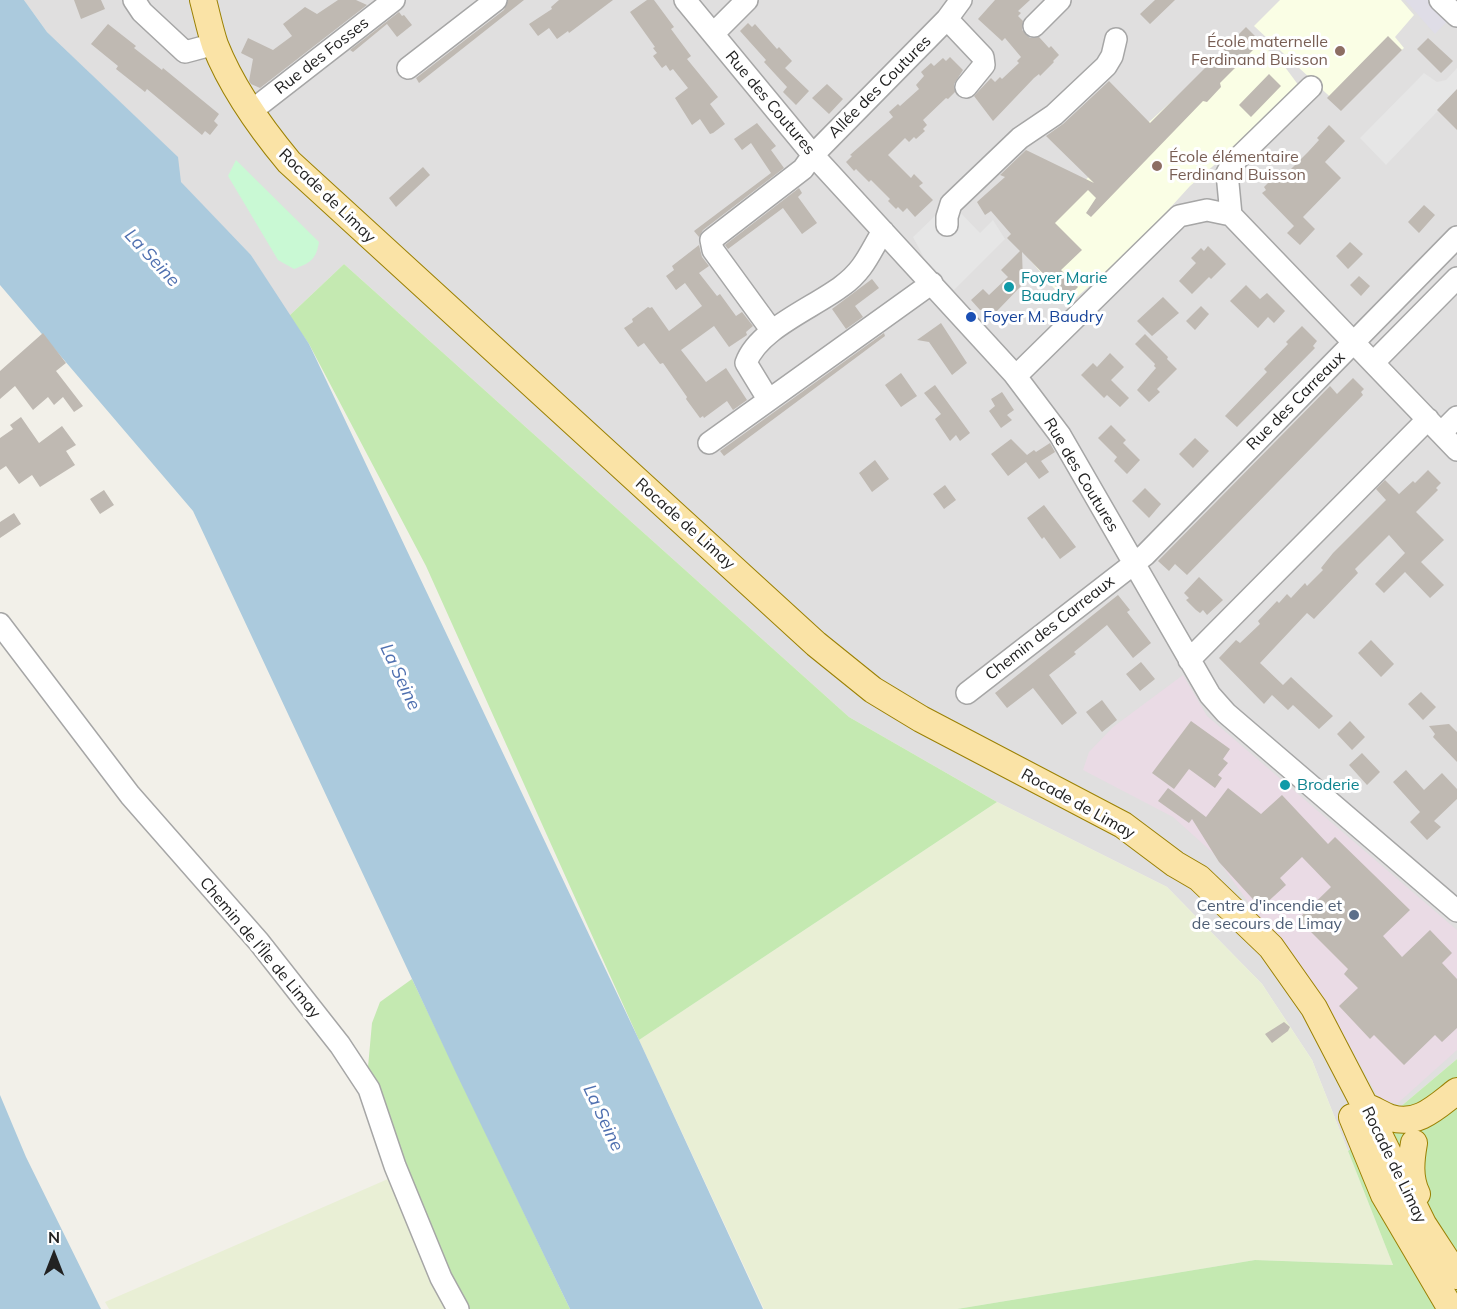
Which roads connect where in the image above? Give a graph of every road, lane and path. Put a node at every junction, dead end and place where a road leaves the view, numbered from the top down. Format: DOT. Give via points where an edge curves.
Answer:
graph roads {
  1 [pos="134,0"];
  2 [pos="203,0"];
  3 [pos="496,0"];
  4 [pos="685,0"];
  5 [pos="747,0"];
  6 [pos="961,0"];
  7 [pos="1060,0"];
  8 [pos="1440,0"];
  9 [pos="383,3"];
  10 [pos="1457,16"];
  11 [pos="947,19"];
  12 [pos="1034,26"];
  13 [pos="713,34"];
  14 [pos="1116,39"];
  15 [pos="215,44"];
  16 [pos="408,68"];
  17 [pos="966,87"];
  18 [pos="1304,94"];
  19 [pos="250,112"];
  20 [pos="813,155"];
  21 [pos="1231,215"];
  22 [pos="947,225"];
  23 [pos="883,231"];
  24 [pos="1457,237"];
  25 [pos="1457,278"];
  26 [pos="932,283"];
  27 [pos="772,331"];
  28 [pos="1355,342"];
  29 [pos="1374,362"];
  30 [pos="1016,376"];
  31 [pos="768,399"];
  32 [pos="1457,417"];
  33 [pos="1434,426"];
  34 [pos="710,443"];
  35 [pos="1457,450"];
  36 [pos="1132,563"];
  37 [pos="0,624"];
  38 [pos="1189,660"];
  39 [pos="967,693"];
  40 [pos="1175,864"];
  41 [pos="1457,911"];
  42 [pos="1457,1091"];
  43 [pos="1365,1106"];
  44 [pos="1457,1110"];
  45 [pos="1412,1132"];
  46 [pos="1376,1149"];
  47 [pos="1457,1261"];
  48 [pos="1457,1276"];
  49 [pos="458,1309"];
  50 [pos="1451,1309"];
  1 -- 15 [label="street" via="185,52"];
  2 -- 15 [label="main road, Rocade de Limay"];
  3 -- 16 [label="street"];
  4 -- 13 [label="street, Rue des Coutures"];
  5 -- 13 [label="street"];
  6 -- 11 [label="street, Allée des Coutures"];
  7 -- 12 [label="street"];
  8 -- 10 [label="street"];
  9 -- 19 [label="street, Rue des Fosses"];
  11 -- 17 [label="street" via="983,57 984,65"];
  11 -- 20 [label="street, Allée des Coutures"];
  13 -- 20 [label="street, Rue des Coutures"];
  14 -- 22 [label="street" via="1106,66 1054,115 1020,138 951,204"];
  15 -- 19 [label="main road, Rocade de Limay"];
  18 -- 21 [label="street" via="1232,164 1227,173"];
  19 -- 40 [label="main road, Rocade de Limay" via="289,162 368,236 848,670 921,719 1122,825"];
  20 -- 23 [label="street, Rue des Coutures"];
  20 -- 27 [label="street, Allée des Coutures" via="803,169 711,240 713,249"];
  21 -- 28 [label="street"];
  21 -- 30 [label="street" via="1207,210 1179,216"];
  23 -- 26 [label="street, Rue des Coutures"];
  23 -- 27 [label="street" via="865,265 843,285"];
  24 -- 28 [label="street, Rue des Carreaux"];
  25 -- 29 [label="street"];
  26 -- 30 [label="street, Rue des Coutures"];
  26 -- 31 [label="street"];
  27 -- 31 [label="street" via="750,351 746,363"];
  28 -- 29 [label="street"];
  28 -- 36 [label="street, Rue des Carreaux" via="1145,555"];
  29 -- 33 [label="street"];
  30 -- 36 [label="street, Rue des Coutures" via="1060,435"];
  31 -- 34 [label="street"];
  32 -- 33 [label="street"];
  33 -- 35 [label="street"];
  33 -- 38 [label="street"];
  36 -- 38 [label="street, Rue des Coutures"];
  36 -- 39 [label="street, Chemin des Carreaux"];
  37 -- 49 [label="street, Chemin de l'Île de Limay" via="130,795 259,942 369,1089 394,1166"];
  38 -- 41 [label="street, Rue des Coutures" via="1226,713"];
  40 -- 43 [label="main road, Rocade de Limay" via="1199,878 1271,947 1314,1008"];
  40 -- 46 [label="main road, Rocade de Limay" via="1189,885 1266,966 1308,1023"];
  42 -- 45 [label="main road"];
  43 -- 45 [label="main road"];
  43 -- 46 [label="main road, Rocade de Limay"];
  44 -- 45 [label="main road"];
  45 -- 46 [label="main road"];
  45 -- 47 [label="main road" via="1413,1186"];
  46 -- 48 [label="main road, Rocade de Limay"];
  46 -- 50 [label="main road, Rocade de Limay" via="1384,1195"];
}
